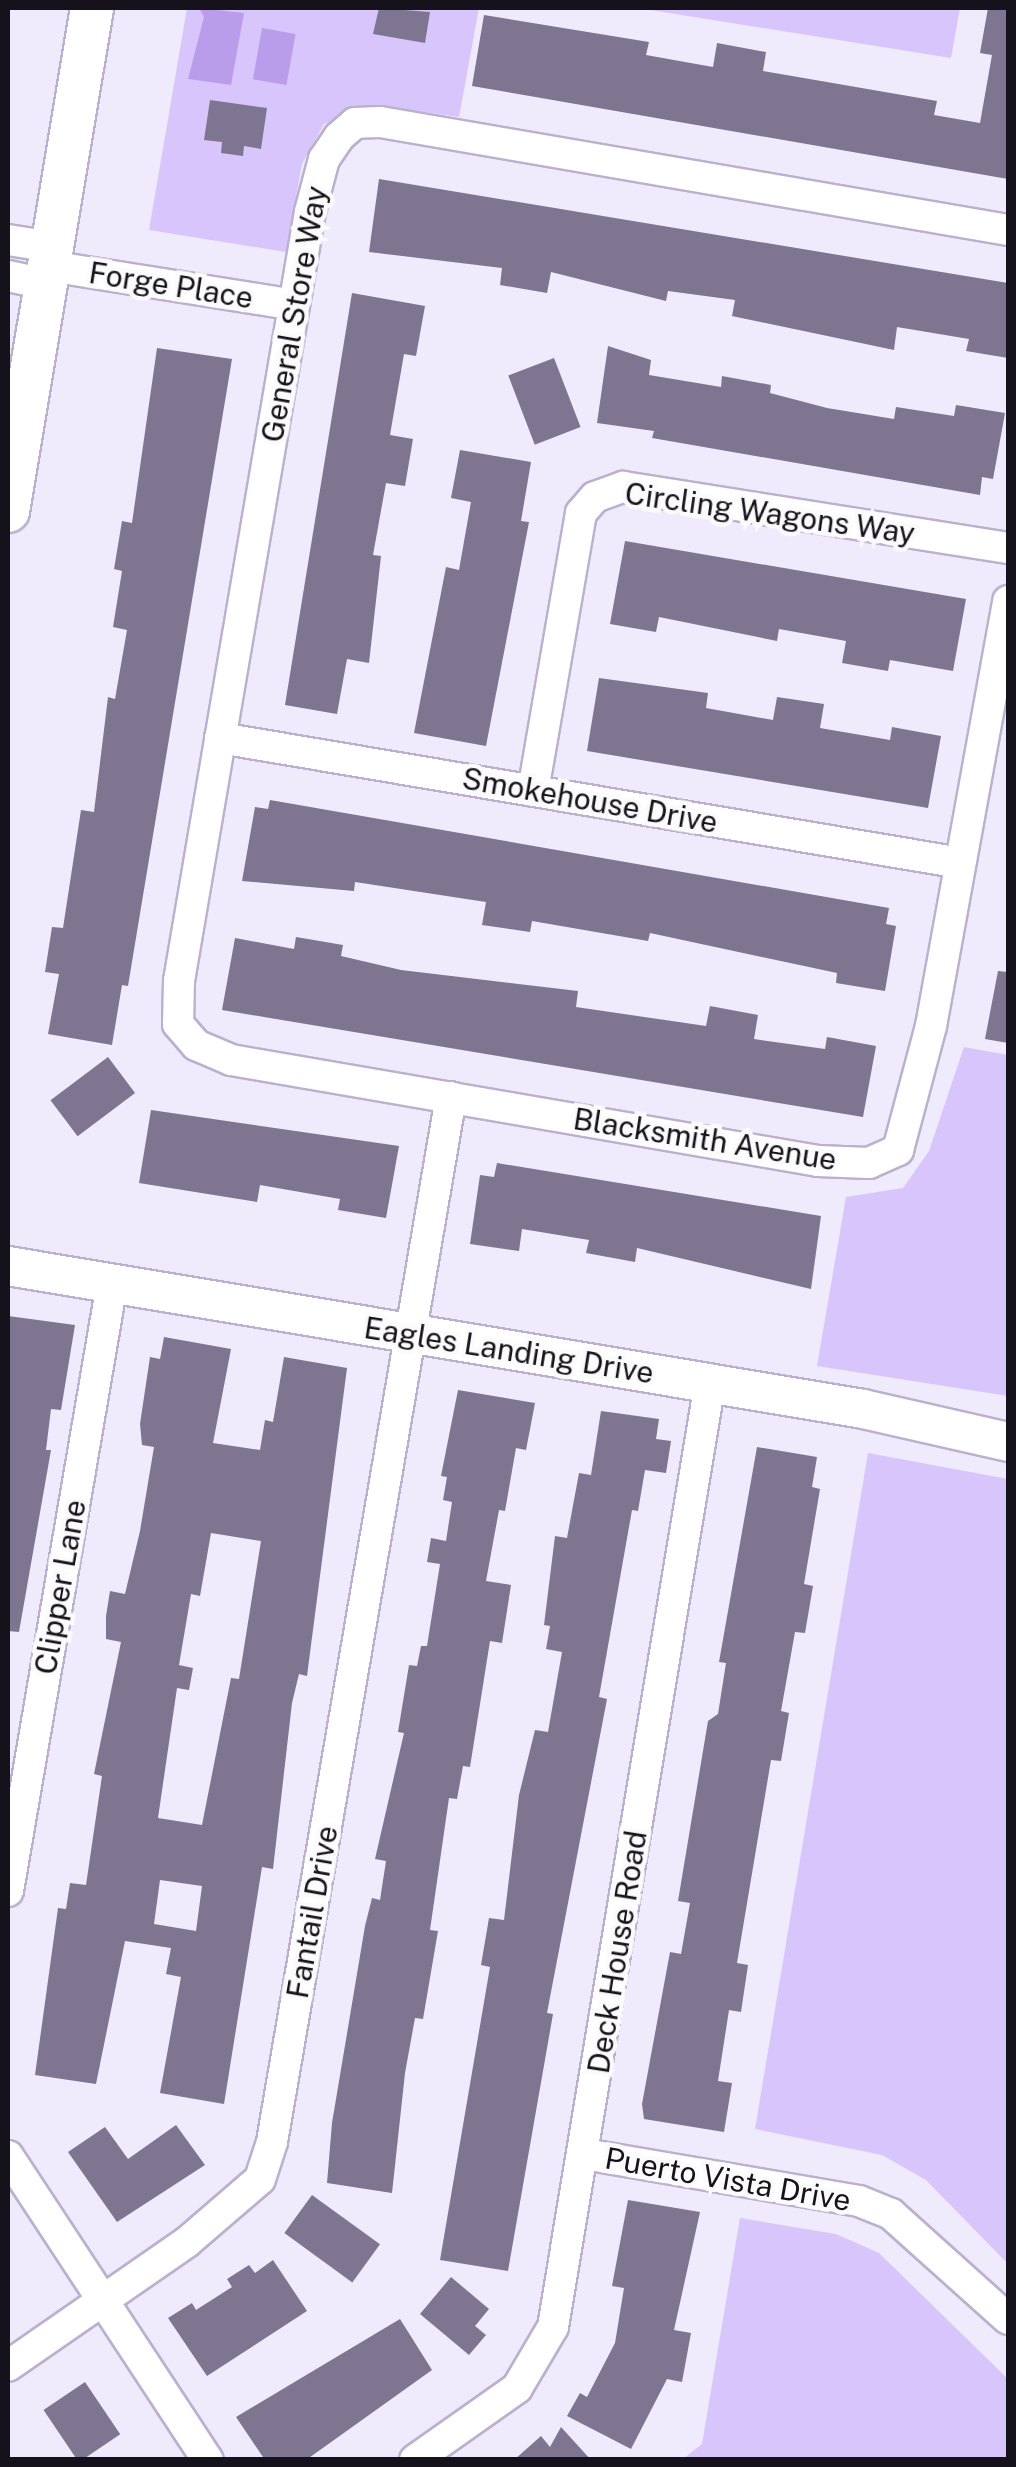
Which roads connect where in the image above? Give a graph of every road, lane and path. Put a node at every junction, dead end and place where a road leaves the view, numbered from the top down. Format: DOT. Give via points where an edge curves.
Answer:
graph roads {
  1 [pos="92,8"];
  2 [pos="1008,230"];
  3 [pos="8,240"];
  4 [pos="38,268"];
  5 [pos="294,304"];
  6 [pos="8,511"];
  7 [pos="1008,548"];
  8 [pos="1008,601"];
  9 [pos="220,738"];
  10 [pos="533,791"];
  11 [pos="961,863"];
  12 [pos="196,1045"];
  13 [pos="451,1097"];
  14 [pos="8,1266"];
  15 [pos="112,1284"];
  16 [pos="412,1334"];
  17 [pos="710,1383"];
  18 [pos="1008,1442"];
  19 [pos="8,1891"];
  20 [pos="584,2154"];
  21 [pos="8,2156"];
  22 [pos="104,2302"];
  23 [pos="1008,2320"];
  24 [pos="8,2366"];
  25 [pos="208,2460"];
  26 [pos="415,2460"];
  1 -- 4 [label="main road"];
  2 -- 5 [label="street, General Store Way" via="546,148 356,124 324,158"];
  3 -- 4 [label="street, Forge Place"];
  4 -- 5 [label="street, Forge Place"];
  4 -- 6 [label="main road"];
  5 -- 9 [label="street, General Store Way"];
  7 -- 10 [label="street, Circling Wagons Way" via="623,487 595,497 580,513"];
  8 -- 11 [label="street, Blacksmith Avenue"];
  9 -- 10 [label="street, Smokehouse Drive"];
  9 -- 12 [label="street, General Store Way" via="180,981 178,1024"];
  10 -- 11 [label="street, Smokehouse Drive"];
  11 -- 13 [label="street, Blacksmith Avenue" via="932,1026 898,1150 868,1163 818,1161"];
  12 -- 13 [label="street, Blacksmith Avenue" via="231,1060"];
  13 -- 16 [label="street, Fantail Drive"];
  14 -- 15 [label="street, Eagles Landing Drive"];
  15 -- 16 [label="street, Eagles Landing Drive"];
  15 -- 19 [label="street, Clipper Lane"];
  16 -- 17 [label="street, Eagles Landing Drive"];
  16 -- 22 [label="street, Fantail Drive" via="272,2142 260,2178 237,2204"];
  17 -- 18 [label="street, Eagles Landing Drive"];
  17 -- 20 [label="street, Deck House Road"];
  20 -- 23 [label="street, Puerto Vista Drive" via="808,2188 875,2207 891,2214"];
  20 -- 26 [label="street, Deck House Road" via="553,2328 539,2360 517,2388"];
  21 -- 22 [label="street"];
  22 -- 24 [label="street, Fantail Drive"];
  22 -- 25 [label="street"];
}
